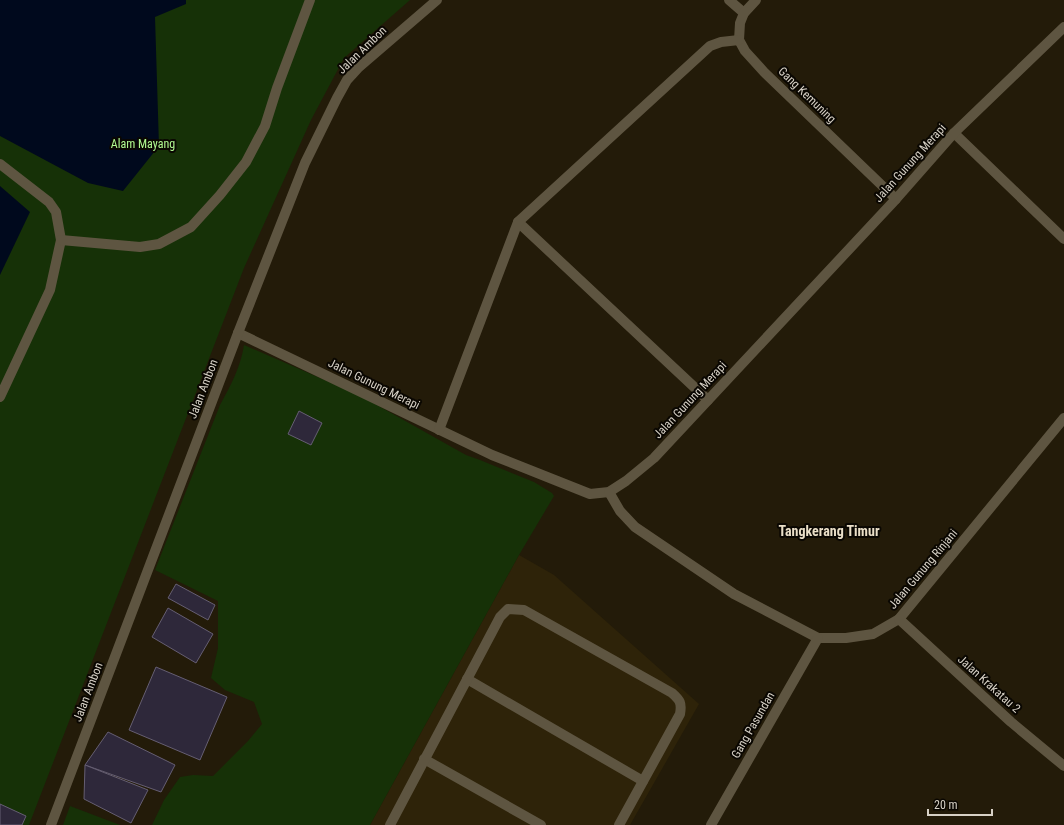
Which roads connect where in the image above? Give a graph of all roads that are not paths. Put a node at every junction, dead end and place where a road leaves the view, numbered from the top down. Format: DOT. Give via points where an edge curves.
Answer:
graph roads {
  1 [pos="310,0"];
  2 [pos="437,0"];
  3 [pos="729,0"];
  4 [pos="756,0"];
  5 [pos="744,13"];
  6 [pos="1064,27"];
  7 [pos="739,40"];
  8 [pos="954,133"];
  9 [pos="0,164"];
  10 [pos="896,199"];
  11 [pos="518,222"];
  12 [pos="1064,239"];
  13 [pos="62,240"];
  14 [pos="238,334"];
  15 [pos="0,397"];
  16 [pos="708,400"];
  17 [pos="1064,418"];
  18 [pos="439,430"];
  19 [pos="609,492"];
  20 [pos="899,619"];
  21 [pos="818,638"];
  22 [pos="467,678"];
  23 [pos="424,760"];
  24 [pos="1064,766"];
  25 [pos="643,781"];
  26 [pos="51,825"];
  27 [pos="390,825"];
  28 [pos="541,825"];
  29 [pos="619,825"];
  30 [pos="710,825"];
  1 -- 13 [label="street" via="265,126 246,162 191,227 159,244 140,247"];
  2 -- 14 [label="street, Jalan Ambon" via="347,80 305,163"];
  3 -- 5 [label="street"];
  4 -- 5 [label="street"];
  5 -- 7 [label="street" via="740,23"];
  6 -- 8 [label="street, Jalan Gunung Merapi"];
  7 -- 10 [label="street, Gang Kemuning" via="764,72"];
  7 -- 11 [label="street" via="710,46"];
  8 -- 10 [label="street, Jalan Gunung Merapi"];
  8 -- 12 [label="street"];
  9 -- 13 [label="street" via="49,202 56,212"];
  10 -- 16 [label="street, Jalan Gunung Merapi"];
  11 -- 16 [label="street"];
  11 -- 18 [label="street"];
  13 -- 15 [label="street" via="50,290"];
  14 -- 18 [label="street, Jalan Gunung Merapi"];
  14 -- 26 [label="street, Jalan Ambon"];
  16 -- 19 [label="street, Jalan Gunung Merapi" via="654,458"];
  17 -- 20 [label="street, Jalan Gunung Rinjani"];
  18 -- 19 [label="street, Jalan Gunung Merapi" via="492,455 590,494"];
  19 -- 21 [label="street, Jalan Gunung Rinjani" via="634,528 734,594"];
  20 -- 21 [label="street, Jalan Gunung Rinjani" via="873,634 846,638"];
  20 -- 24 [label="street, Jalan Krakatau 2" via="1011,722"];
  21 -- 30 [label="street, Gang Pasundan"];
  22 -- 23 [label="street"];
  22 -- 25 [label="street"];
  22 -- 25 [label="street" via="500,616 508,609 524,610 672,693 681,703 680,714"];
  23 -- 27 [label="street"];
  23 -- 28 [label="street"];
  25 -- 29 [label="street"];
}
